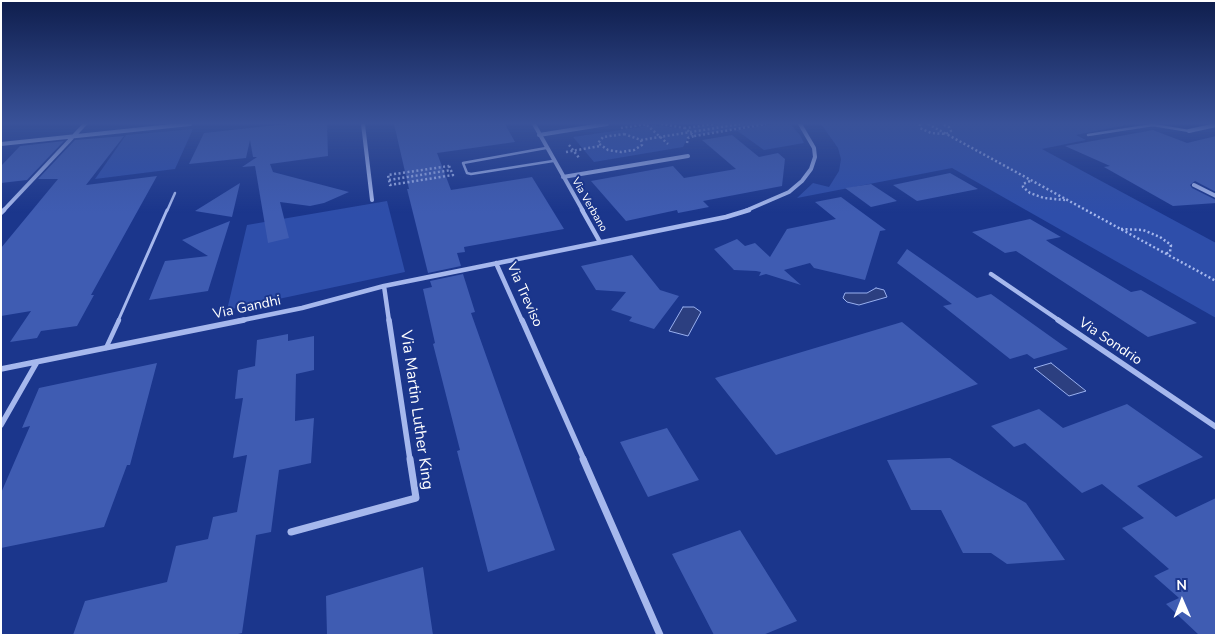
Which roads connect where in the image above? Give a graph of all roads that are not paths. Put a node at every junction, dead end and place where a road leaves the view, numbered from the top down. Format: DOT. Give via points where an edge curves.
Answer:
graph roads {
  1 [pos="57,154"];
  2 [pos="367,154"];
  3 [pos="509,154"];
  4 [pos="549,154"];
  5 [pos="815,154"];
  6 [pos="688,156"];
  7 [pos="553,161"];
  8 [pos="563,177"];
  9 [pos="1194,185"];
  10 [pos="175,193"];
  11 [pos="1216,196"];
  12 [pos="372,200"];
  13 [pos="1,213"];
  14 [pos="600,242"];
  15 [pos="496,262"];
  16 [pos="991,274"];
  17 [pos="384,286"];
  18 [pos="106,348"];
  19 [pos="37,362"];
  20 [pos="1,369"];
  21 [pos="1,425"];
  22 [pos="1216,427"];
  23 [pos="291,532"];
  24 [pos="660,635"];
  1 -- 13 [label="street"];
  2 -- 12 [label="street"];
  3 -- 7 [label="lane" via="463,163 470,174"];
  4 -- 7 [label="street, Via Verbano"];
  5 -- 14 [label="street, Via Treviso" via="813,165 802,181 780,198 726,216"];
  6 -- 8 [label="street, Via Verbano"];
  7 -- 8 [label="street, Via Verbano"];
  8 -- 14 [label="street, Via Verbano"];
  9 -- 11 [label="street"];
  10 -- 18 [label="lane"];
  14 -- 15 [label="street, Via Treviso"];
  15 -- 17 [label="street, Via Gandhi"];
  15 -- 24 [label="street, Via Treviso"];
  16 -- 22 [label="street, Via Sondrio"];
  17 -- 18 [label="street, Via Gandhi" via="302,308"];
  17 -- 23 [label="street, Via Martin Luther King" via="416,498"];
  18 -- 19 [label="street, Via Gandhi"];
  19 -- 20 [label="street, Via Gandhi"];
  19 -- 21 [label="street"];
}
